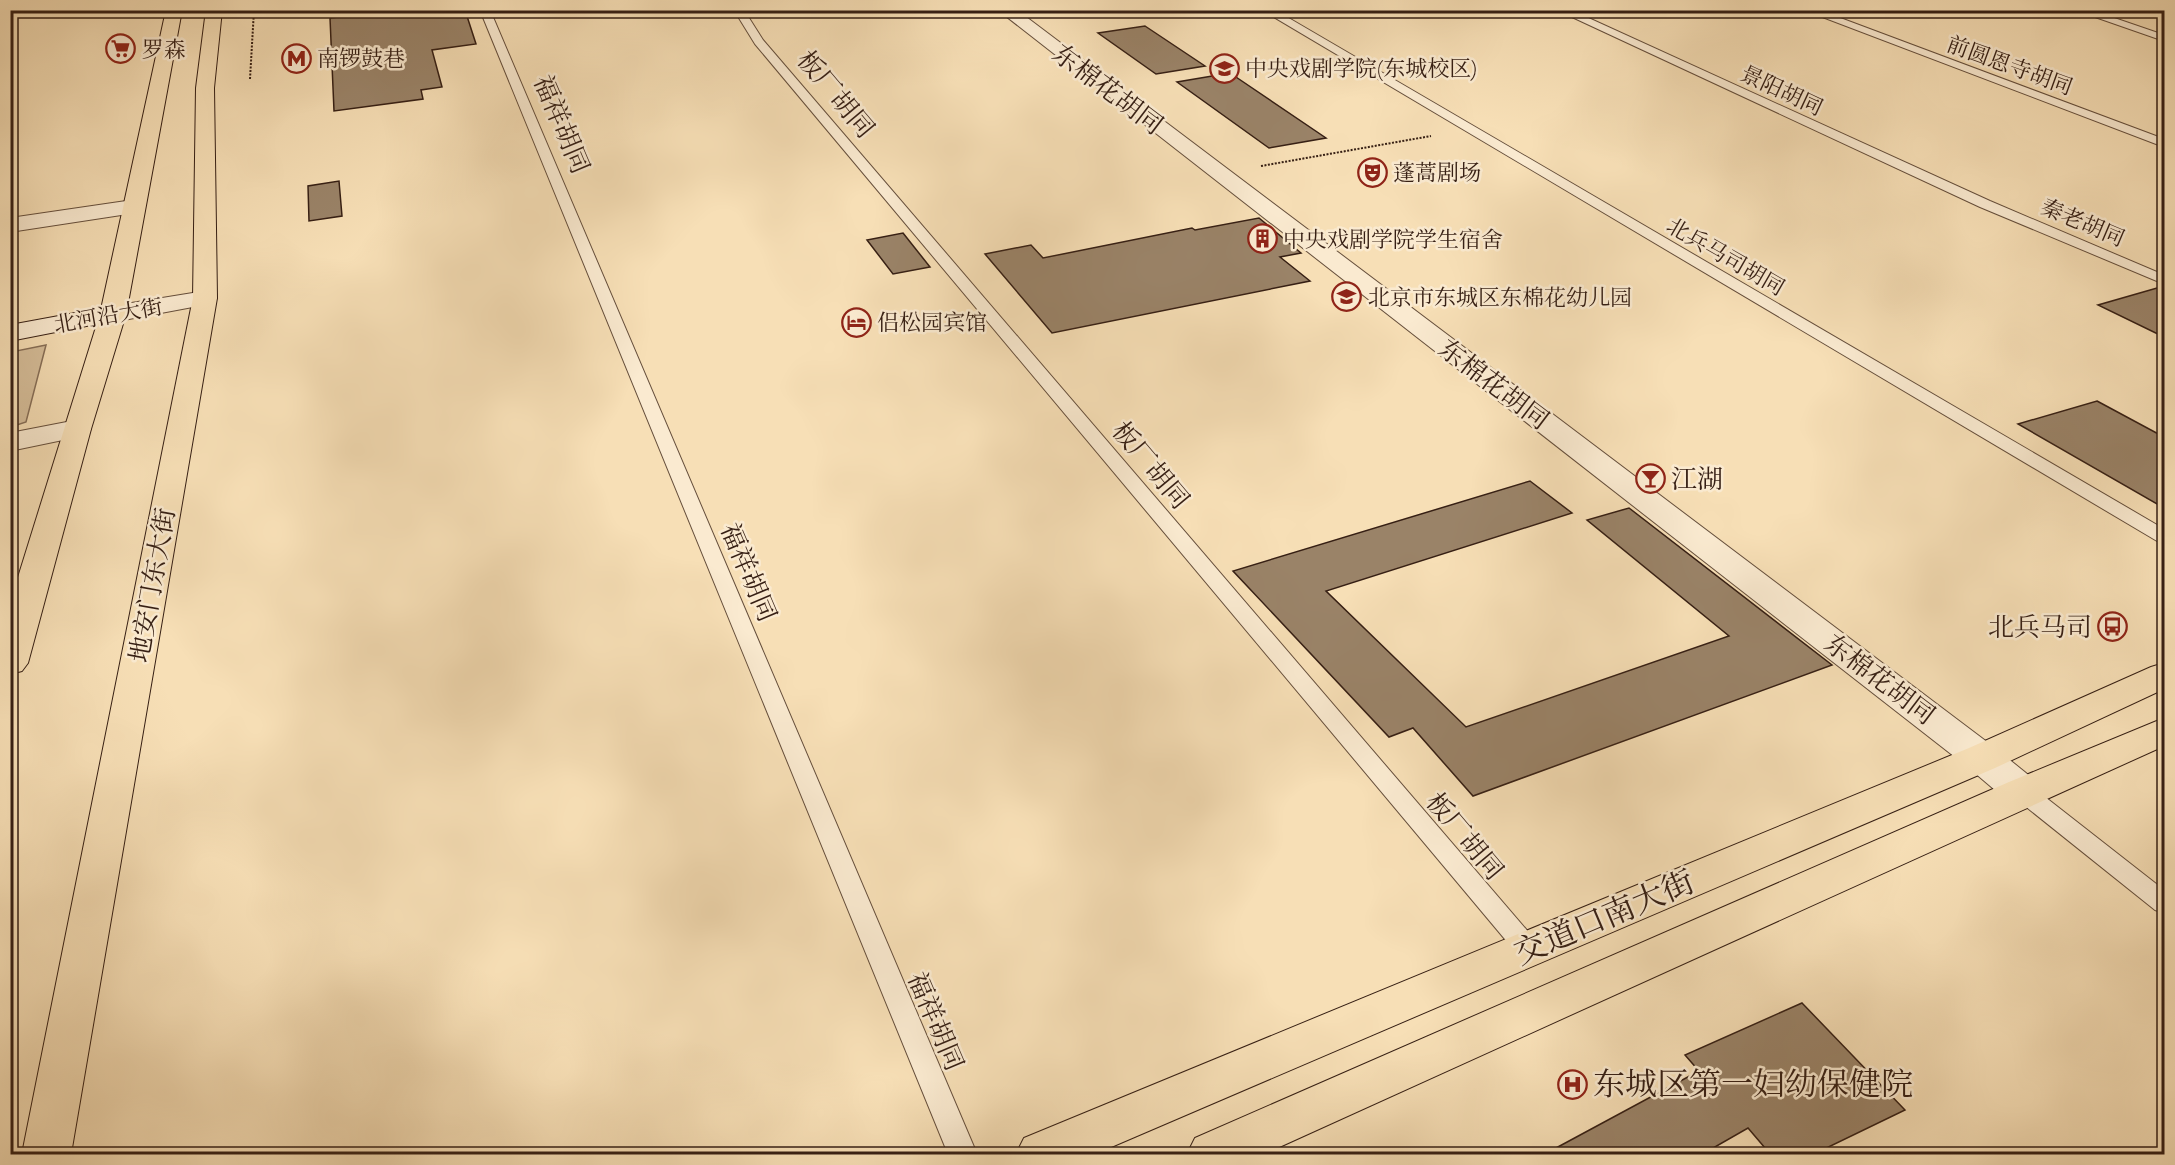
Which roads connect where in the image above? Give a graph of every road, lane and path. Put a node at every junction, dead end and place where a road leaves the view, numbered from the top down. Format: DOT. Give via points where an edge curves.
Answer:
graph roads {
  1 [pos="174,10"];
  2 [pos="214,10"];
  3 [pos="254,10"];
  4 [pos="485,10"];
  5 [pos="739,10"];
  6 [pos="1006,10"];
  7 [pos="1267,10"];
  8 [pos="1562,10"];
  9 [pos="1809,10"];
  10 [pos="2080,10"];
  11 [pos="2164,38"];
  12 [pos="250,79"];
  13 [pos="1469,129"];
  14 [pos="2164,143"];
  15 [pos="1219,174"];
  16 [pos="1985,204"];
  17 [pos="133,207"];
  18 [pos="10,225"];
  19 [pos="2164,280"];
  20 [pos="205,298"];
  21 [pos="113,314"];
  22 [pos="10,333"];
  23 [pos="77,429"];
  24 [pos="10,442"];
  25 [pos="2164,537"];
  26 [pos="10,663"];
  27 [pos="2164,675"];
  28 [pos="2164,731"];
  29 [pos="1982,758"];
  30 [pos="2022,792"];
  31 [pos="2164,903"];
  32 [pos="1528,949"];
  33 [pos="46,1155"];
  34 [pos="963,1155"];
  35 [pos="1041,1155"];
  36 [pos="1212,1155"];
  1 -- 17 [label="main road"];
  2 -- 20 [label="main road, 地安门东大街" via="205,88"];
  3 -- 12 [label="path"];
  4 -- 34 [label="lane, 福祥胡同"];
  5 -- 32 [label="lane, 板厂胡同" via="766,51"];
  6 -- 15 [label="street, 东棉花胡同"];
  7 -- 13 [label="lane, 北兵马司胡同"];
  8 -- 16 [label="lane, 景阳胡同"];
  9 -- 14 [label="lane, 前圆恩寺胡同"];
  10 -- 11 [label="lane"];
  13 -- 15 [label="path"];
  13 -- 25 [label="lane, 北兵马司胡同"];
  15 -- 29 [label="street, 东棉花胡同"];
  16 -- 19 [label="lane, 秦老胡同"];
  17 -- 18 [label="street"];
  17 -- 21 [label="main road"];
  20 -- 21 [label="street, 北河沿大街"];
  20 -- 33 [label="main road, 地安门东大街"];
  21 -- 22 [label="street, 北河沿大街"];
  21 -- 23 [label="main road"];
  23 -- 24 [label="street"];
  23 -- 26 [label="main road"];
  27 -- 29 [label="main road, 交道口南大街"];
  28 -- 30 [label="main road, 交道口南大街"];
  29 -- 30 [label="street, 东棉花胡同"];
  29 -- 32 [label="main road, 交道口南大街"];
  30 -- 31 [label="lane"];
  30 -- 36 [label="main road, 交道口南大街"];
  32 -- 35 [label="main road, 交道口南大街"];
}
